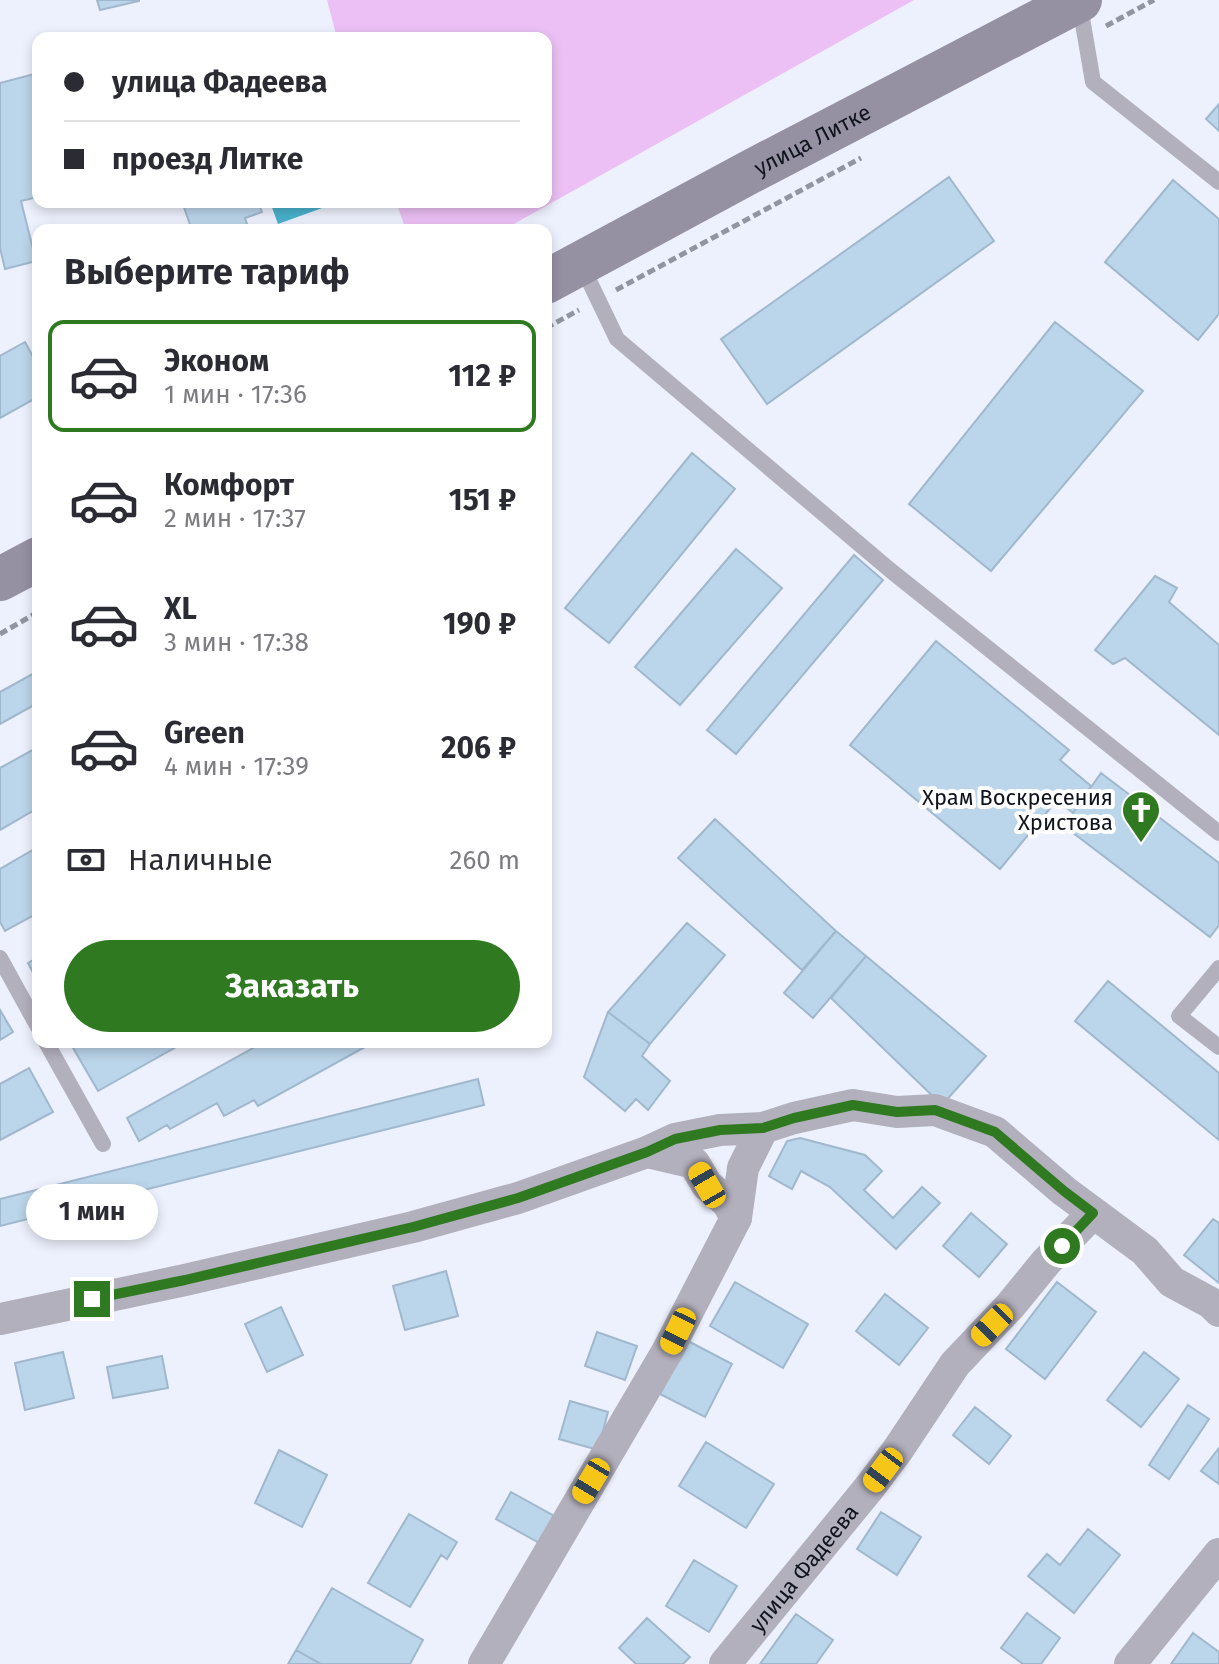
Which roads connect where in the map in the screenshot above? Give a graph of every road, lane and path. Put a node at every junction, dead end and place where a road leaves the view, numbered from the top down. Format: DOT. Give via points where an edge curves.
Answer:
graph roads {
  1 [pos="1154,0"];
  2 [pos="1083,12"];
  3 [pos="865,156"];
  4 [pos="1219,182"];
  5 [pos="575,282"];
  6 [pos="552,318"];
  7 [pos="32,562"];
  8 [pos="0,579"];
  9 [pos="32,615"];
  10 [pos="0,634"];
  11 [pos="1219,833"];
  12 [pos="0,958"];
  13 [pos="1219,968"];
  14 [pos="32,1016"];
  15 [pos="1219,1047"];
  16 [pos="49,1048"];
  17 [pos="763,1128"];
  18 [pos="103,1144"];
  19 [pos="647,1152"];
  20 [pos="1093,1213"];
  21 [pos="736,1218"];
  22 [pos="1219,1311"];
  23 [pos="0,1319"];
  24 [pos="1219,1554"];
  25 [pos="484,1664"];
  26 [pos="725,1664"];
  27 [pos="1130,1664"];
  1 -- 2 [label="path"];
  2 -- 4 [label="lane" via="1093,82"];
  2 -- 5 [label="main road, улица Литке" via="748,173"];
  3 -- 5 [label="path"];
  5 -- 6 [label="path"];
  5 -- 11 [label="lane" via="617,339 890,570"];
  7 -- 8 [label="main road"];
  9 -- 10 [label="path"];
  12 -- 14 [label="lane"];
  13 -- 15 [label="lane" via="1179,1016"];
  16 -- 18 [label="lane"];
  17 -- 19 [label="street" via="675,1139"];
  17 -- 20 [label="street" via="853,1105 897,1112 935,1110 995,1132"];
  17 -- 21 [label="street" via="743,1168"];
  19 -- 21 [label="street" via="694,1163"];
  19 -- 23 [label="street" via="518,1198 413,1227"];
  20 -- 22 [label="street" via="1145,1251 1172,1282"];
  20 -- 26 [label="street, улица Фадеева" via="955,1364 878,1476"];
  21 -- 25 [label="street" via="668,1350"];
  24 -- 27 [label="street"];
}
